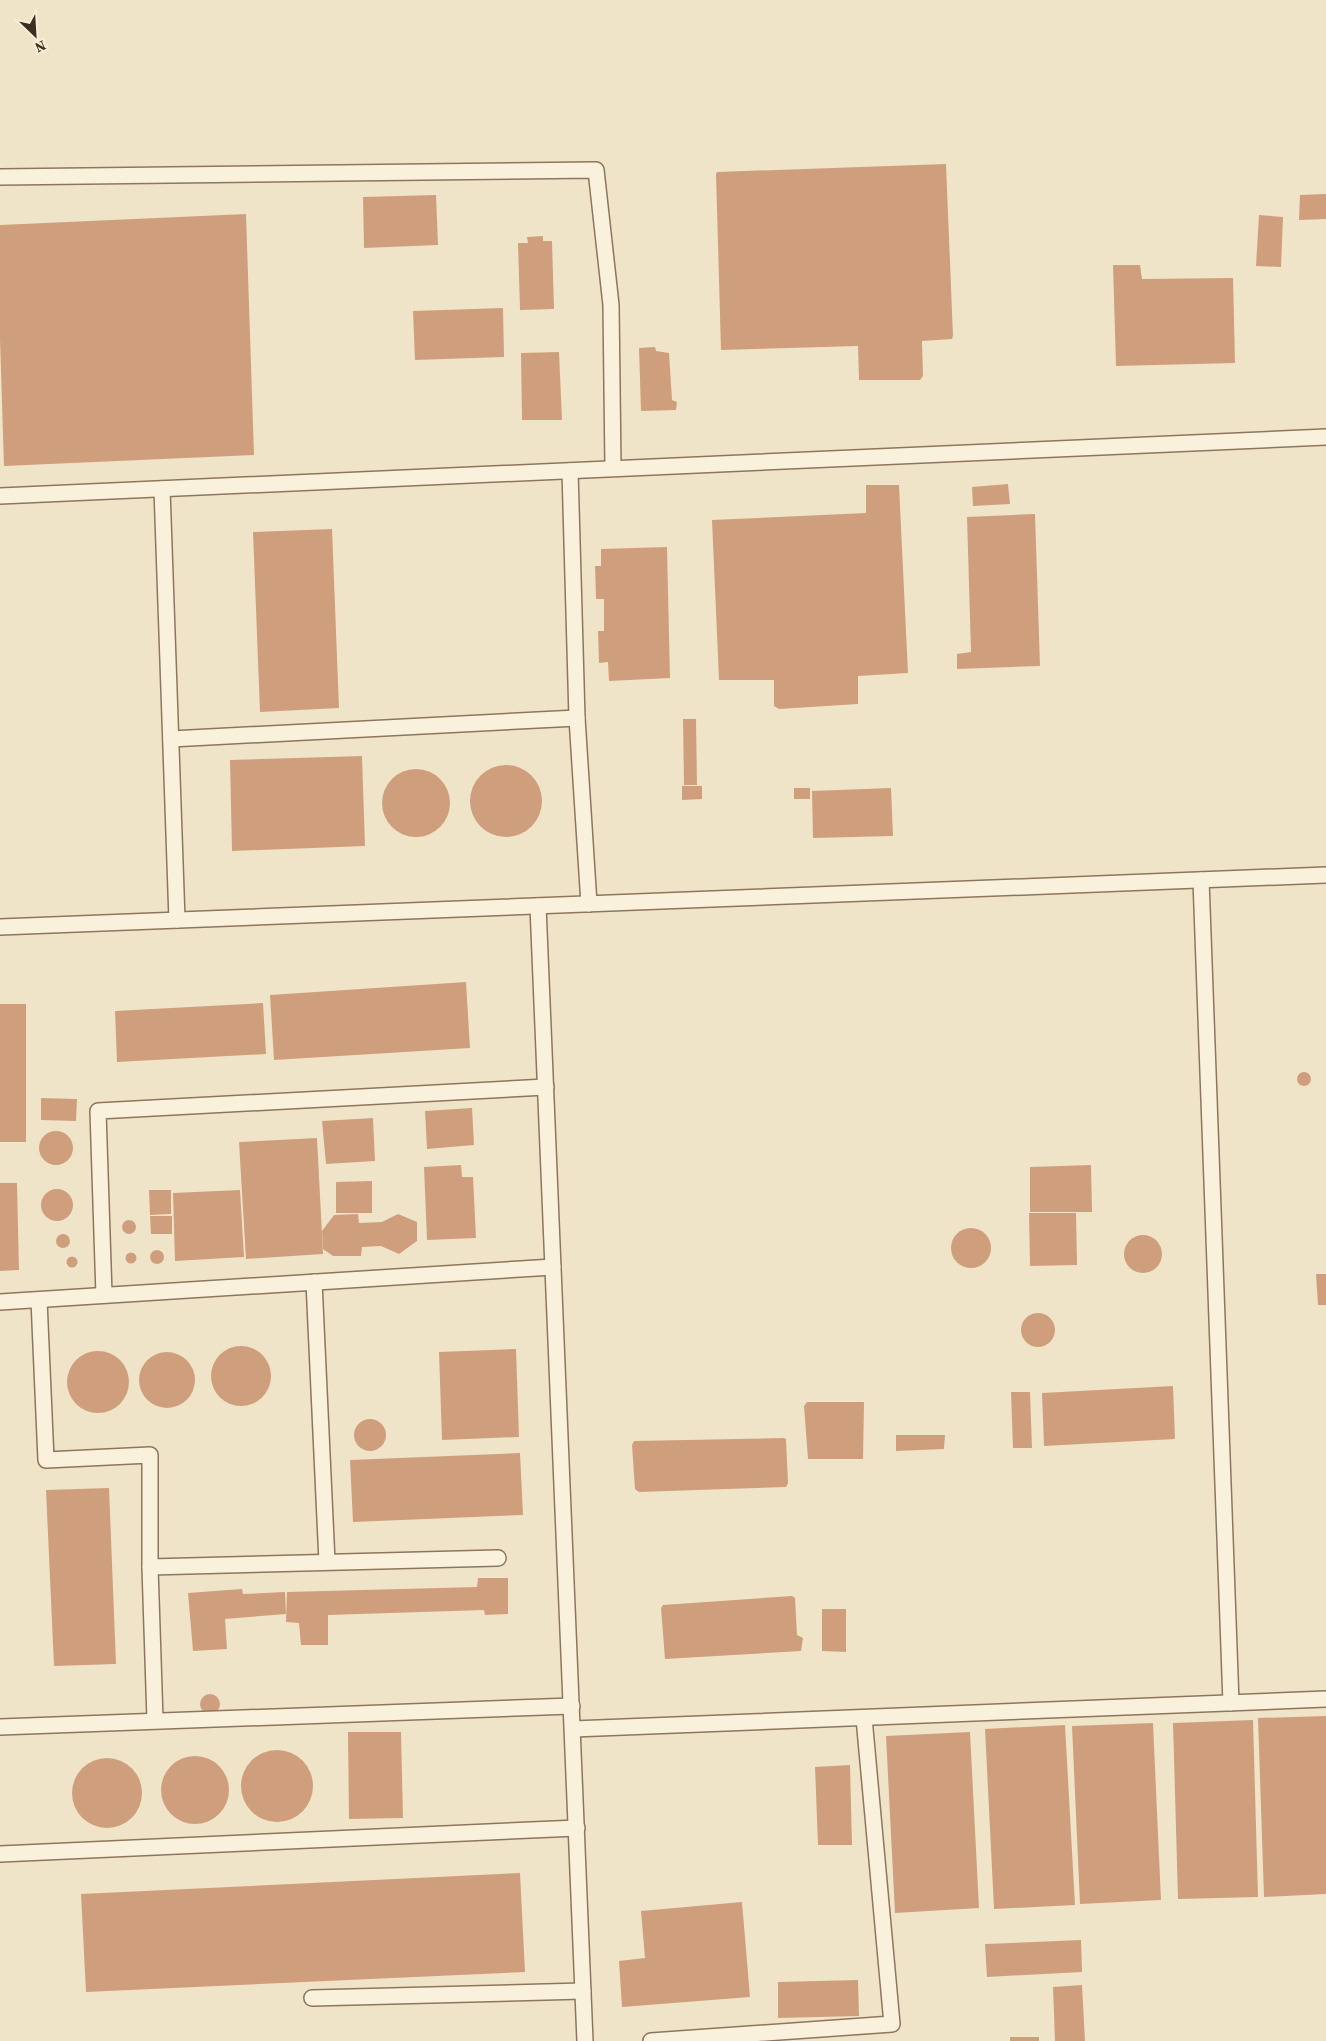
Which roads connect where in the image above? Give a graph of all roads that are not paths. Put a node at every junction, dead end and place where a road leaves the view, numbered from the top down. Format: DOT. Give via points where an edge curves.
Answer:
graph roads {
  1 [pos="0,177"];
  2 [pos="1326,437"];
  3 [pos="614,468"];
  4 [pos="570,471"];
  5 [pos="162,489"];
  6 [pos="0,496"];
  7 [pos="577,718"];
  8 [pos="171,739"];
  9 [pos="1326,875"];
  10 [pos="1201,880"];
  11 [pos="589,904"];
  12 [pos="538,906"];
  13 [pos="177,920"];
  14 [pos="0,927"];
  15 [pos="546,1087"];
  16 [pos="553,1268"];
  17 [pos="314,1282"];
  18 [pos="104,1295"];
  19 [pos="38,1300"];
  20 [pos="0,1302"];
  21 [pos="498,1558"];
  22 [pos="327,1562"];
  23 [pos="150,1567"];
  24 [pos="1326,1699"];
  25 [pos="1230,1702"];
  26 [pos="572,1706"];
  27 [pos="864,1718"];
  28 [pos="155,1720"];
  29 [pos="0,1727"];
  30 [pos="573,1729"];
  31 [pos="577,1828"];
  32 [pos="0,1854"];
  33 [pos="583,1991"];
  34 [pos="312,1998"];
  35 [pos="585,2041"];
  36 [pos="651,2041"];
  1 -- 3 [label="lane" via="596,170 610,305"];
  2 -- 3 [label="lane"];
  3 -- 4 [label="lane"];
  4 -- 5 [label="lane"];
  4 -- 7 [label="lane"];
  5 -- 6 [label="lane"];
  5 -- 8 [label="lane"];
  7 -- 8 [label="lane"];
  7 -- 11 [label="lane"];
  8 -- 13 [label="lane"];
  9 -- 10 [label="lane"];
  10 -- 11 [label="lane"];
  10 -- 25 [label="lane"];
  11 -- 12 [label="lane"];
  12 -- 13 [label="lane"];
  12 -- 15 [label="lane"];
  13 -- 14 [label="lane"];
  15 -- 16 [label="lane"];
  15 -- 18 [label="lane" via="98,1111"];
  16 -- 17 [label="lane"];
  16 -- 26 [label="lane"];
  17 -- 18 [label="lane"];
  17 -- 22 [label="lane"];
  18 -- 19 [label="lane"];
  19 -- 20 [label="lane"];
  19 -- 23 [label="lane" via="46,1460 150,1455"];
  21 -- 22 [label="lane"];
  22 -- 23 [label="lane"];
  23 -- 28 [label="lane"];
  24 -- 25 [label="lane"];
  25 -- 27 [label="lane"];
  26 -- 28 [label="lane"];
  26 -- 30 [label="lane"];
  27 -- 30 [label="lane"];
  27 -- 36 [label="lane" via="892,2024"];
  28 -- 29 [label="lane"];
  30 -- 31 [label="lane"];
  31 -- 32 [label="lane"];
  31 -- 33 [label="lane"];
  33 -- 34 [label="lane"];
  33 -- 35 [label="lane"];
}
